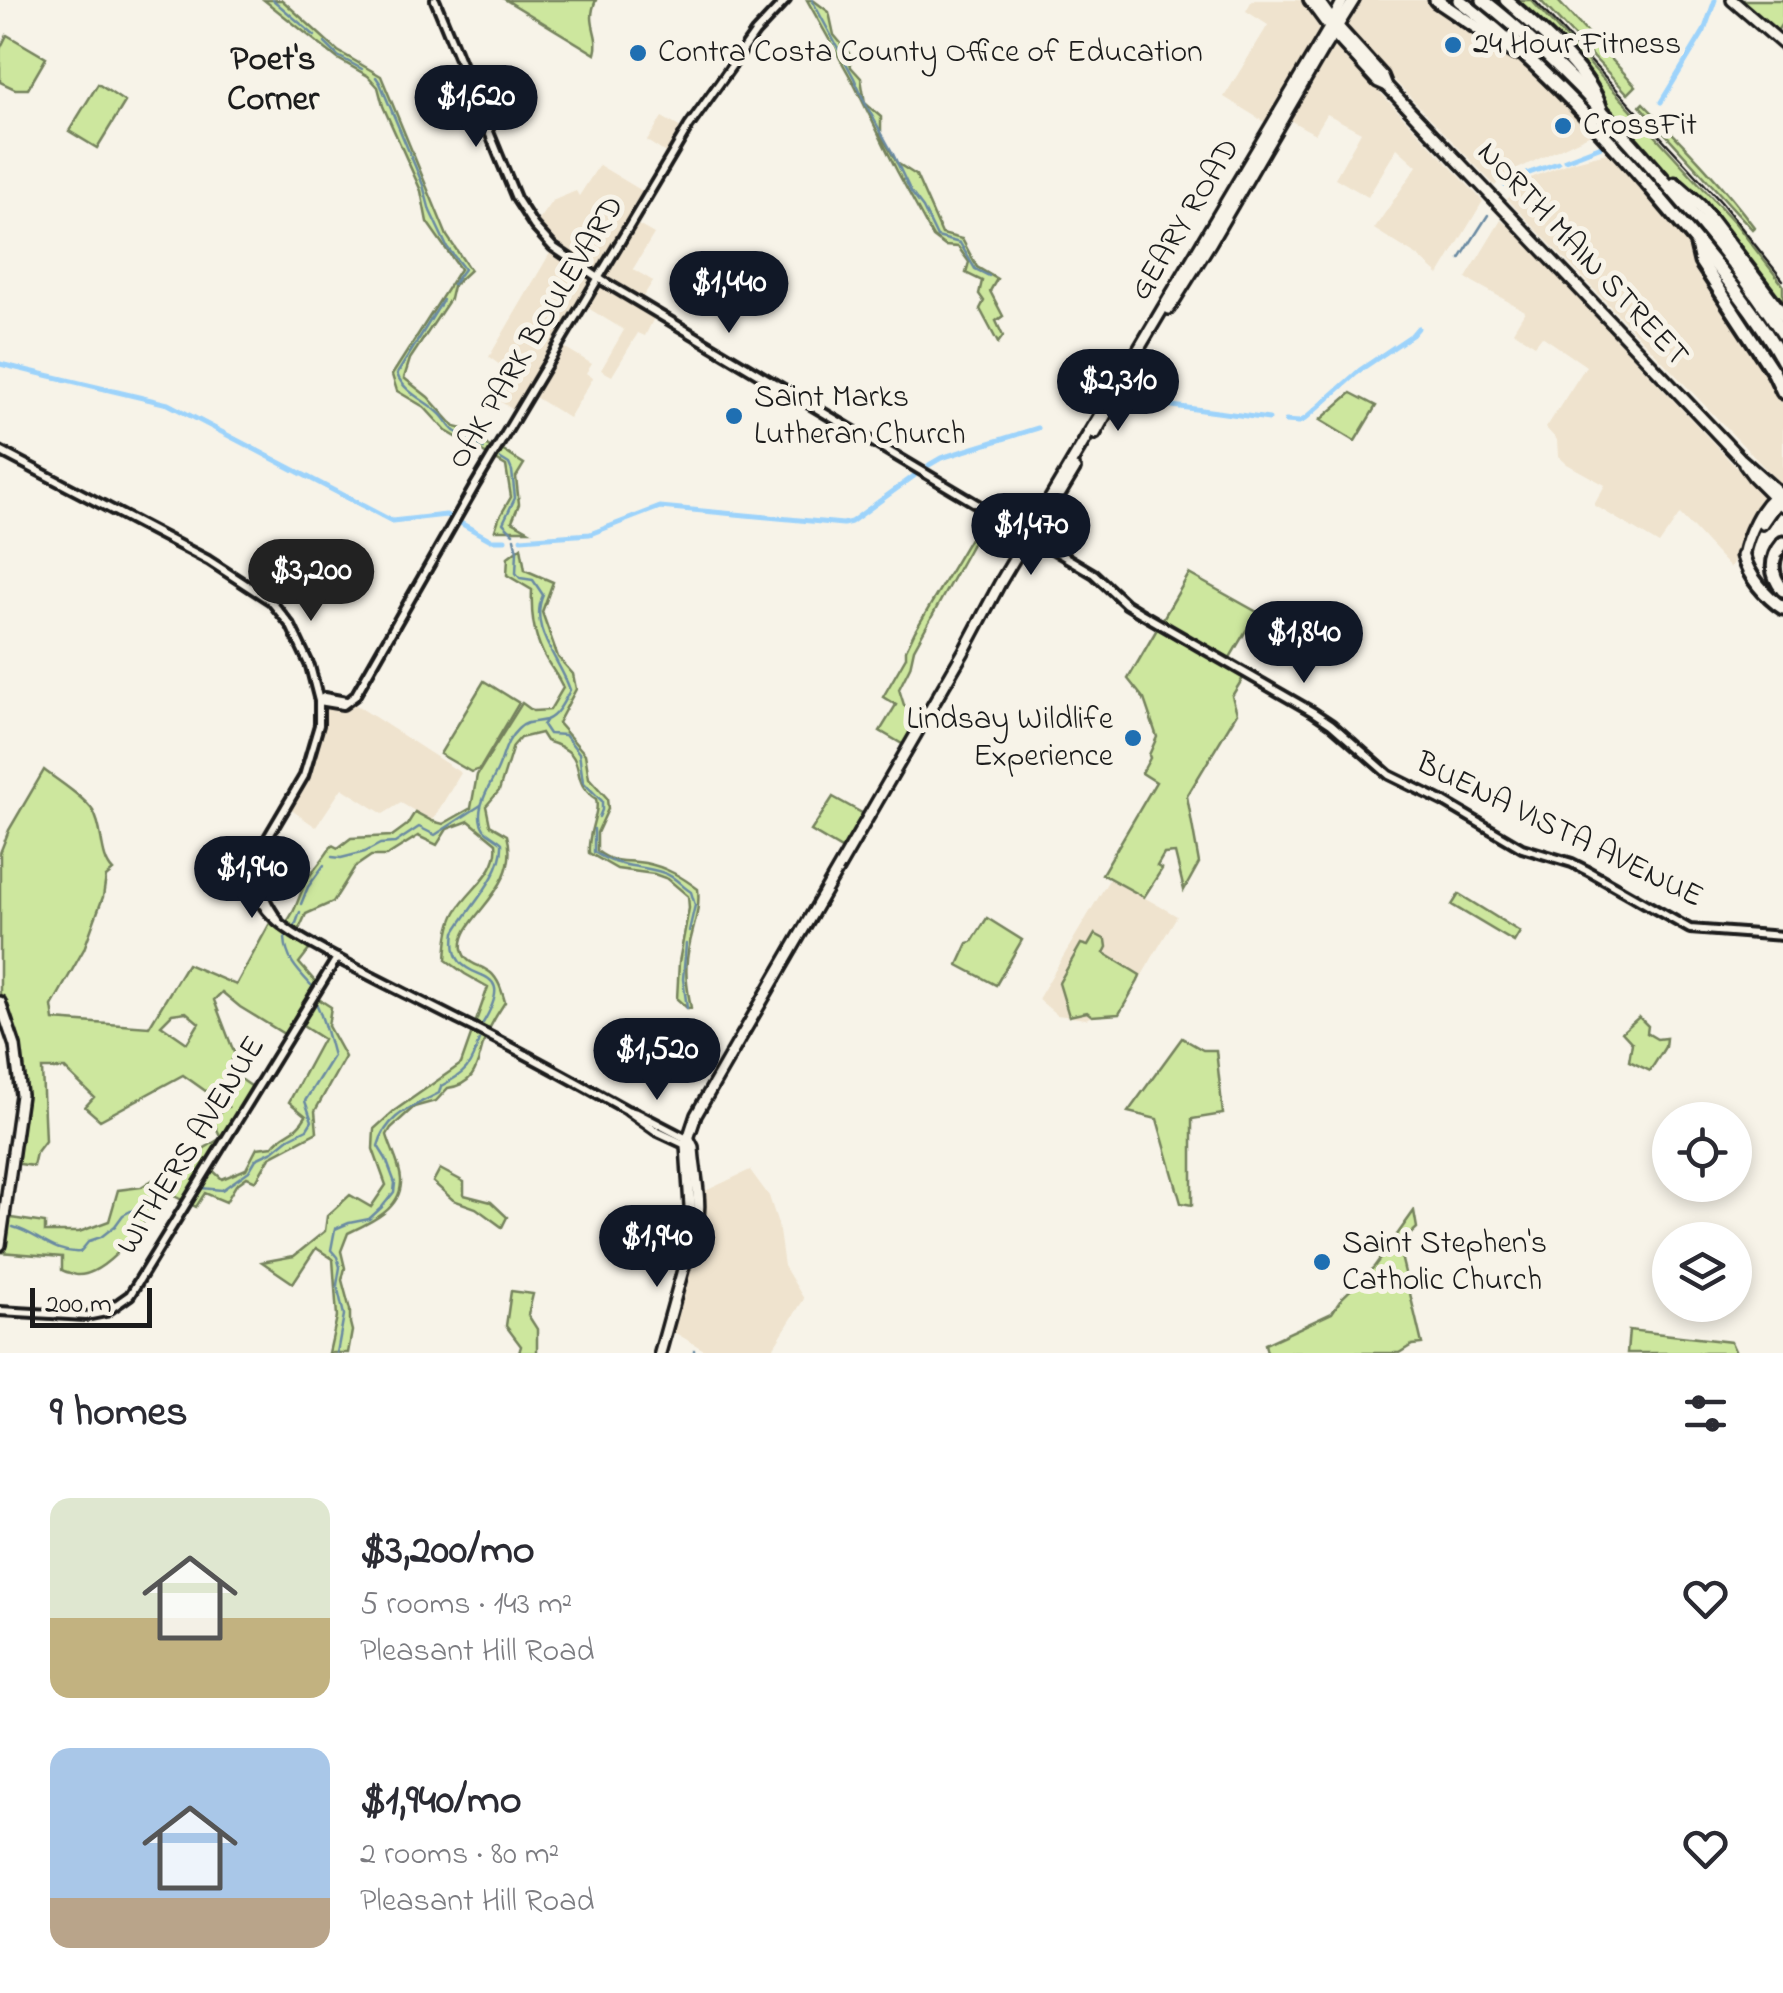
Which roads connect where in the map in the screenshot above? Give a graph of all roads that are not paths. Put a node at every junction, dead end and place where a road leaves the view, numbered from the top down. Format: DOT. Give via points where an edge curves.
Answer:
graph roads {
  1 [pos="435,0"];
  2 [pos="786,0"];
  3 [pos="1309,0"];
  4 [pos="1320,0"];
  5 [pos="1342,0"];
  6 [pos="1354,0"];
  7 [pos="1436,0"];
  8 [pos="1458,0"];
  9 [pos="1468,0"];
  10 [pos="1483,0"];
  11 [pos="1506,0"];
  12 [pos="1518,0"];
  13 [pos="1732,0"];
  14 [pos="1333,28"];
  15 [pos="1783,44"];
  16 [pos="1558,50"];
  17 [pos="1535,64"];
  18 [pos="1602,112"];
  19 [pos="1606,128"];
  20 [pos="1626,147"];
  21 [pos="1696,241"];
  22 [pos="1710,259"];
  23 [pos="598,278"];
  24 [pos="1783,315"];
  25 [pos="1783,334"];
  26 [pos="1783,361"];
  27 [pos="1783,392"];
  28 [pos="0,451"];
  29 [pos="1779,499"];
  30 [pos="1030,537"];
  31 [pos="1783,543"];
  32 [pos="1742,556"];
  33 [pos="1783,590"];
  34 [pos="1783,605"];
  35 [pos="319,701"];
  36 [pos="1783,936"];
  37 [pos="336,958"];
  38 [pos="0,1002"];
  39 [pos="0,1016"];
  40 [pos="687,1142"];
  41 [pos="0,1206"];
  42 [pos="0,1245"];
  43 [pos="0,1311"];
  44 [pos="660,1353"];
  1 -- 23 [label="street, BUENA VISTA AVENUE" via="516,198 553,247"];
  2 -- 23 [label="street, OAK PARK BOULEVARD" via="721,78"];
  3 -- 14 [label="main road, NORTH MAIN STREET"];
  4 -- 5 [label="main road"];
  4 -- 14 [label="main road, NORTH MAIN STREET"];
  5 -- 14 [label="main road"];
  6 -- 14 [label="main road"];
  7 -- 17 [label="highway"];
  8 -- 17 [label="highway"];
  9 -- 19 [label="highway"];
  10 -- 18 [label="highway"];
  11 -- 16 [label="highway"];
  12 -- 16 [label="highway"];
  13 -- 15 [label="main road"];
  14 -- 29 [label="main road, NORTH MAIN STREET"];
  14 -- 30 [label="main road, GEARY ROAD"];
  16 -- 18 [label="highway" via="1596,94"];
  17 -- 19 [label="highway"];
  18 -- 19 [label="highway"];
  19 -- 20 [label="highway"];
  20 -- 21 [label="highway"];
  20 -- 22 [label="highway" via="1708,246"];
  20 -- 24 [label="highway" via="1700,206"];
  20 -- 25 [label="highway" via="1726,256"];
  21 -- 22 [label="highway"];
  21 -- 27 [label="highway" via="1701,262"];
  22 -- 26 [label="highway"];
  23 -- 30 [label="street, BUENA VISTA AVENUE"];
  23 -- 35 [label="street, OAK PARK BOULEVARD" via="354,696 348,702"];
  28 -- 35 [label="street" via="208,560 271,601 304,649"];
  29 -- 32 [label="main road" via="1766,505"];
  30 -- 36 [label="street, BUENA VISTA AVENUE" via="1094,574 1126,604 1314,712 1389,775 1522,848 1572,863 1690,928"];
  30 -- 40 [label="main road, GEARY ROAD" via="728,1057"];
  31 -- 33 [label="highway" via="1772,567"];
  32 -- 34 [label="highway"];
  35 -- 37 [label="street" via="304,776 266,840 259,881 278,920"];
  37 -- 40 [label="street"];
  37 -- 43 [label="street, WITHERS AVENUE" via="130,1295 106,1312 86,1316"];
  38 -- 42 [label="main road" via="21,1095"];
  39 -- 41 [label="main road" via="16,1095"];
  40 -- 44 [label="main road" via="693,1147 697,1228"];
}
